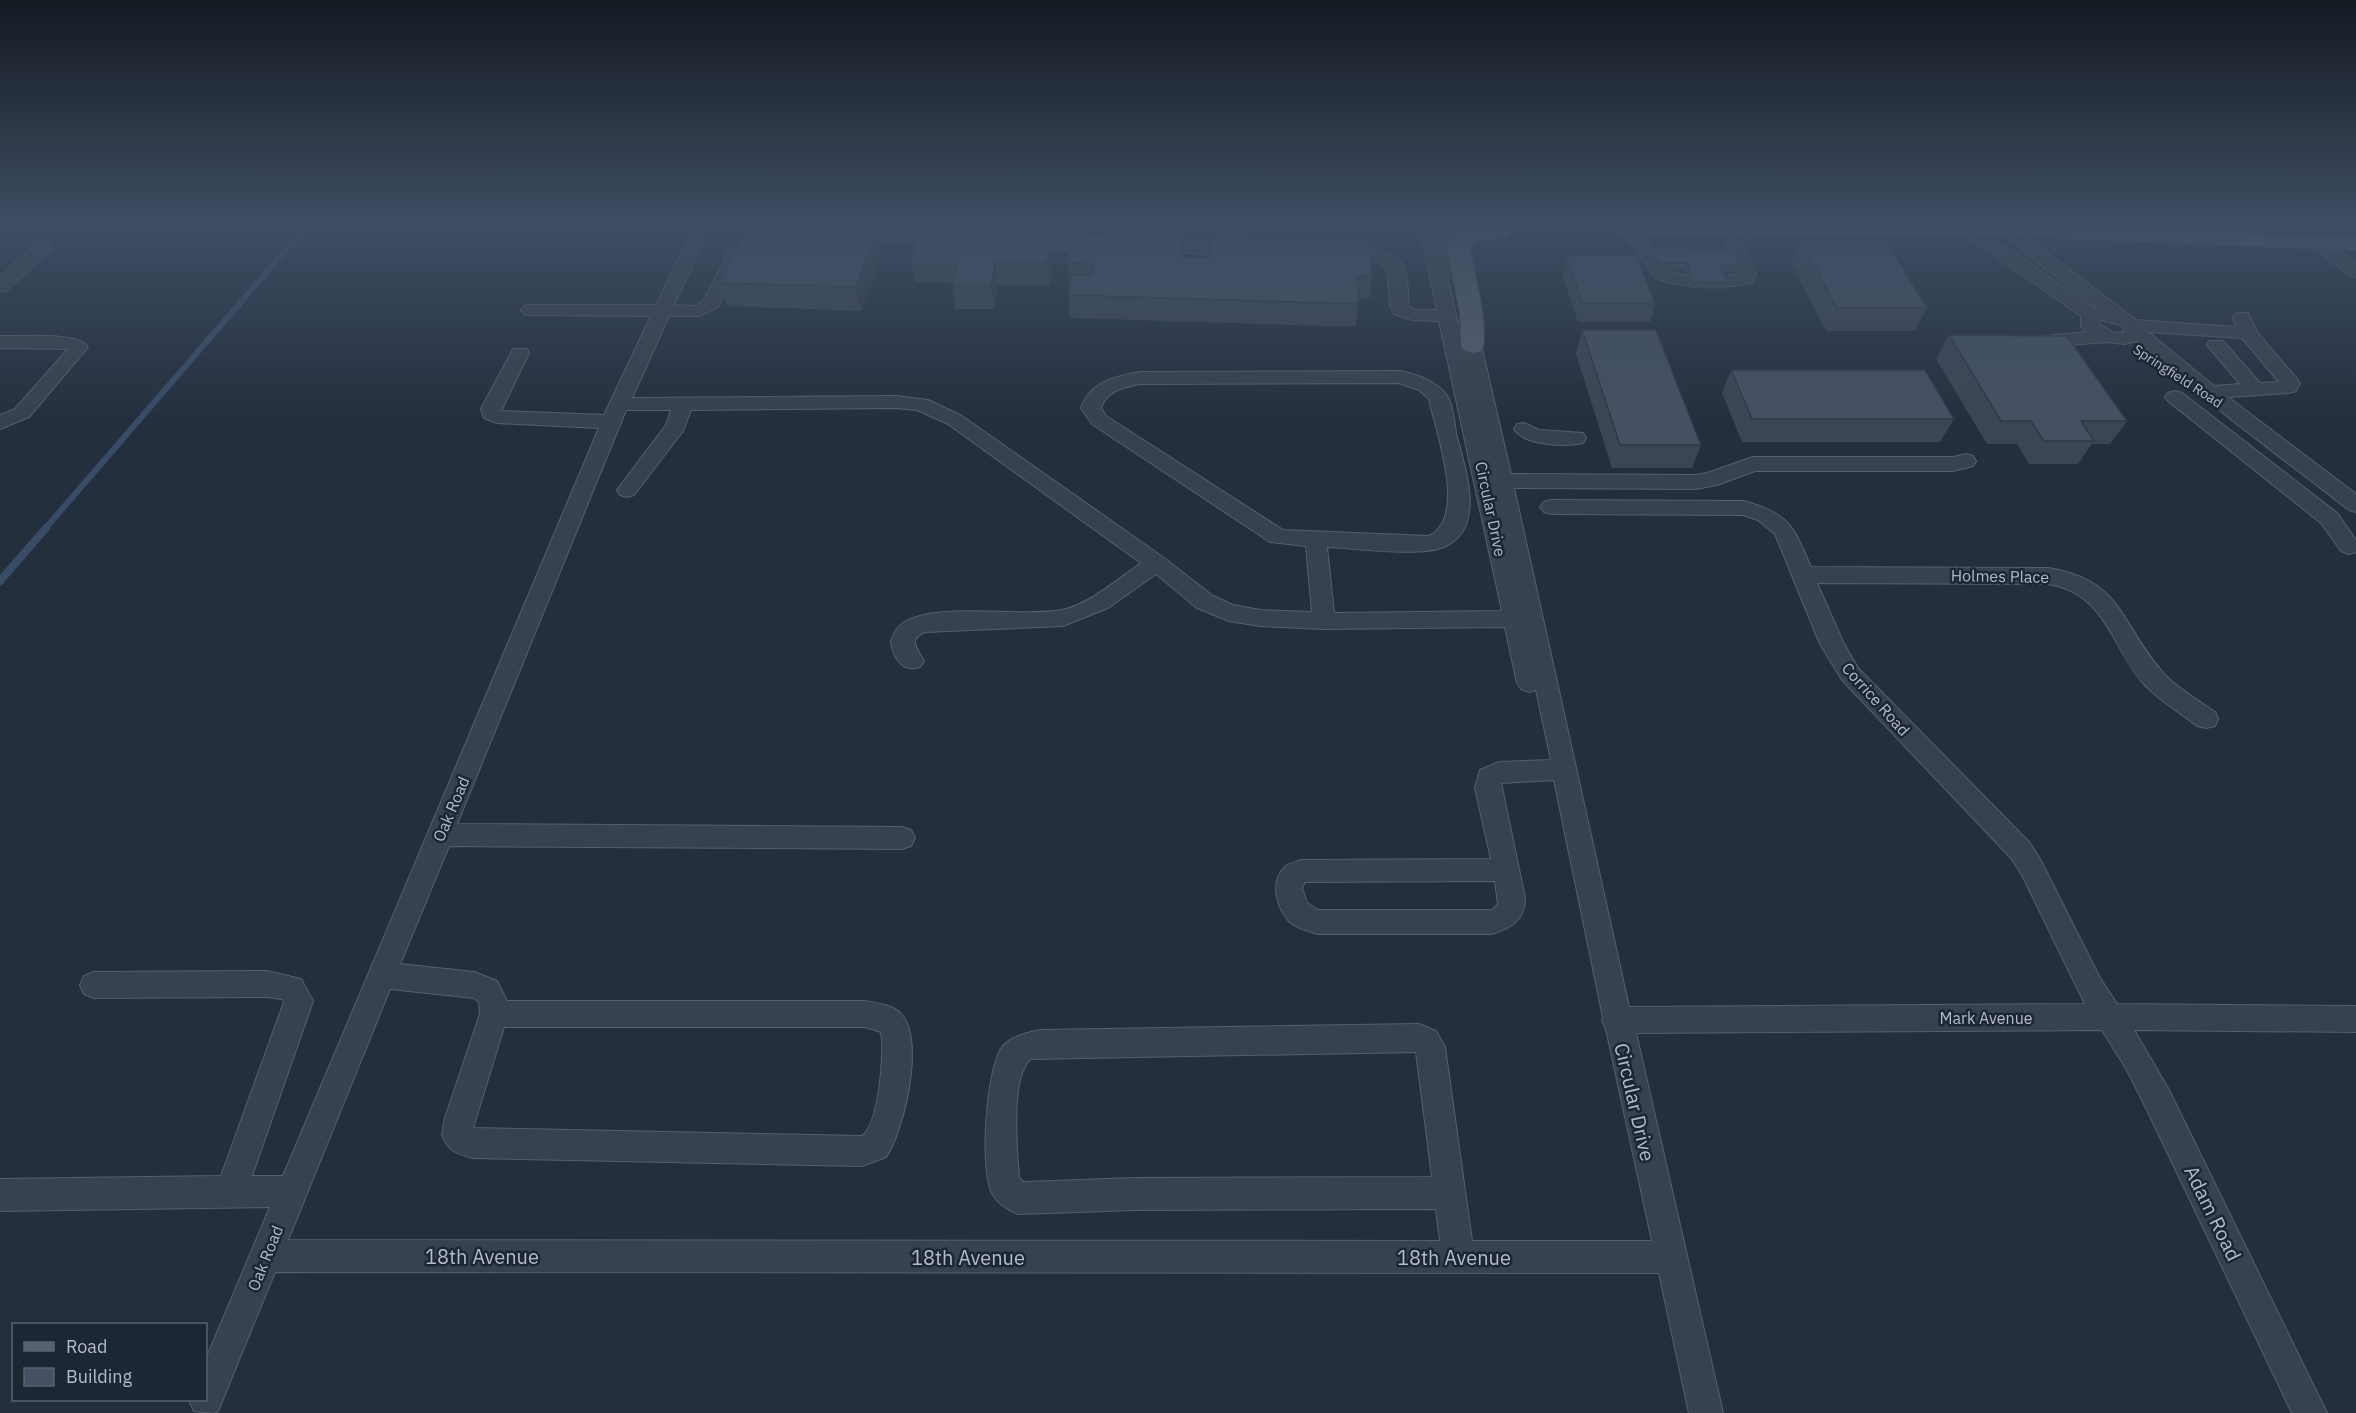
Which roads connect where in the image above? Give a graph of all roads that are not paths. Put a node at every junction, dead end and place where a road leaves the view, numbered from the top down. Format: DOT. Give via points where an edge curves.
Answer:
graph roads {
  1 [pos="672,288"];
  2 [pos="717,288"];
  3 [pos="1398,288"];
  4 [pos="1441,288"];
  5 [pos="1459,288"];
  6 [pos="1465,288"];
  7 [pos="2048,288"];
  8 [pos="2077,288"];
  9 [pos="530,310"];
  10 [pos="660,312"];
  11 [pos="1448,316"];
  12 [pos="2091,321"];
  13 [pos="2123,329"];
  14 [pos="2074,337"];
  15 [pos="2043,341"];
  16 [pos="0,342"];
  17 [pos="2216,345"];
  18 [pos="1473,346"];
  19 [pos="520,353"];
  20 [pos="2256,390"];
  21 [pos="2210,392"];
  22 [pos="2175,397"];
  23 [pos="683,403"];
  24 [pos="615,413"];
  25 [pos="2235,413"];
  26 [pos="0,423"];
  27 [pos="1524,429"];
  28 [pos="1576,438"];
  29 [pos="1966,461"];
  30 [pos="1494,481"];
  31 [pos="627,490"];
  32 [pos="2356,505"];
  33 [pos="1551,507"];
  34 [pos="1316,540"];
  35 [pos="2354,549"];
  36 [pos="1156,563"];
  37 [pos="1803,575"];
  38 [pos="1514,619"];
  39 [pos="1324,621"];
  40 [pos="912,661"];
  41 [pos="2206,719"];
  42 [pos="1561,777"];
  43 [pos="440,835"];
  44 [pos="902,838"];
  45 [pos="1506,870"];
  46 [pos="380,975"];
  47 [pos="94,985"];
  48 [pos="494,1014"];
  49 [pos="2110,1017"];
  50 [pos="2356,1019"];
  51 [pos="1616,1020"];
  52 [pos="292,1191"];
  53 [pos="231,1192"];
  54 [pos="1450,1193"];
  55 [pos="0,1195"];
  56 [pos="266,1256"];
  57 [pos="1458,1257"];
  58 [pos="1671,1257"];
  59 [pos="207,1394"];
  60 [pos="1706,1413"];
  61 [pos="2310,1413"];
  1 -- 10 [label="street, Oak Road"];
  2 -- 10 [label="street" via="708,307 694,312"];
  3 -- 11 [label="street" via="1400,310 1412,315"];
  4 -- 11 [label="street, Circular Drive"];
  5 -- 18 [label="street, Circular Drive"];
  6 -- 18 [label="main road"];
  7 -- 12 [label="street"];
  8 -- 13 [label="street, Springfield Road"];
  9 -- 10 [label="street"];
  10 -- 24 [label="street, Oak Road"];
  11 -- 30 [label="street, Circular Drive"];
  12 -- 13 [label="street" via="2104,313"];
  12 -- 14 [label="street"];
  13 -- 14 [label="street"];
  13 -- 20 [label="street" via="2245,325 2289,383 2289,387"];
  13 -- 21 [label="street, Springfield Road"];
  13 -- 25 [label="street, Springfield Road"];
  14 -- 15 [label="street"];
  16 -- 26 [label="street" via="71,343 79,347 22,413"];
  17 -- 20 [label="street"];
  18 -- 30 [label="street, Circular Drive"];
  19 -- 24 [label="street" via="491,414 497,417"];
  20 -- 21 [label="street"];
  21 -- 25 [label="street, Springfield Road"];
  22 -- 35 [label="street" via="2329,518"];
  23 -- 24 [label="street"];
  23 -- 31 [label="street" via="676,426"];
  23 -- 36 [label="street" via="895,402 934,408"];
  24 -- 43 [label="street, Oak Road"];
  25 -- 32 [label="street, Springfield Road"];
  27 -- 28 [label="street" via="1535,436"];
  29 -- 30 [label="street" via="1753,464 1695,482"];
  30 -- 38 [label="street, Circular Drive"];
  30 -- 42 [label="street, Circular Drive"];
  33 -- 37 [label="street, Corrice Road" via="1754,510 1784,530"];
  34 -- 34 [label="street" via="1422,544 1438,542 1451,531 1458,512 1459,488 1441,403 1434,391 1401,377 1140,378 1117,383 1092,402 1099,420 1269,533"];
  34 -- 39 [label="street"];
  36 -- 39 [label="street" via="1205,602 1229,613"];
  36 -- 40 [label="street" via="1097,604 1063,618 938,621 917,626 909,630 902,642 902,649"];
  37 -- 41 [label="street, Holmes Place" via="2048,576 2076,581 2103,602 2152,677"];
  37 -- 49 [label="street, Corrice Road" via="1832,644 1850,674 2020,850 2070,950"];
  38 -- 39 [label="street"];
  38 -- 42 [label="street, Circular Drive"];
  42 -- 45 [label="street" via="1499,772 1489,777"];
  42 -- 51 [label="street, Circular Drive"];
  43 -- 44 [label="street"];
  43 -- 46 [label="street, Oak Road"];
  45 -- 45 [label="street" via="1302,870 1292,875 1289,890 1298,911 1318,922 1492,922 1509,914 1512,907"];
  46 -- 48 [label="street" via="474,985 488,990"];
  46 -- 52 [label="street, Oak Road"];
  47 -- 53 [label="street" via="267,984 291,988 299,1001"];
  48 -- 48 [label="street" via="460,1118 457,1136 462,1140 862,1151 875,1146 884,1132 897,1045 894,1028 884,1017"];
  49 -- 50 [label="street, Mark Avenue"];
  49 -- 51 [label="street, Mark Avenue"];
  49 -- 61 [label="street, Adam Road" via="2158,1100"];
  51 -- 58 [label="street, Circular Drive"];
  52 -- 53 [label="street"];
  52 -- 56 [label="street, Oak Road"];
  53 -- 55 [label="street"];
  54 -- 54 [label="street" via="1430,1047 1419,1038 1041,1044 1026,1046 1008,1063 1003,1174 1004,1185 1018,1198"];
  54 -- 57 [label="street"];
  56 -- 57 [label="street, 18th Avenue"];
  56 -- 59 [label="street, Oak Road"];
  57 -- 58 [label="street, 18th Avenue"];
  58 -- 60 [label="street, Circular Drive"];
}
